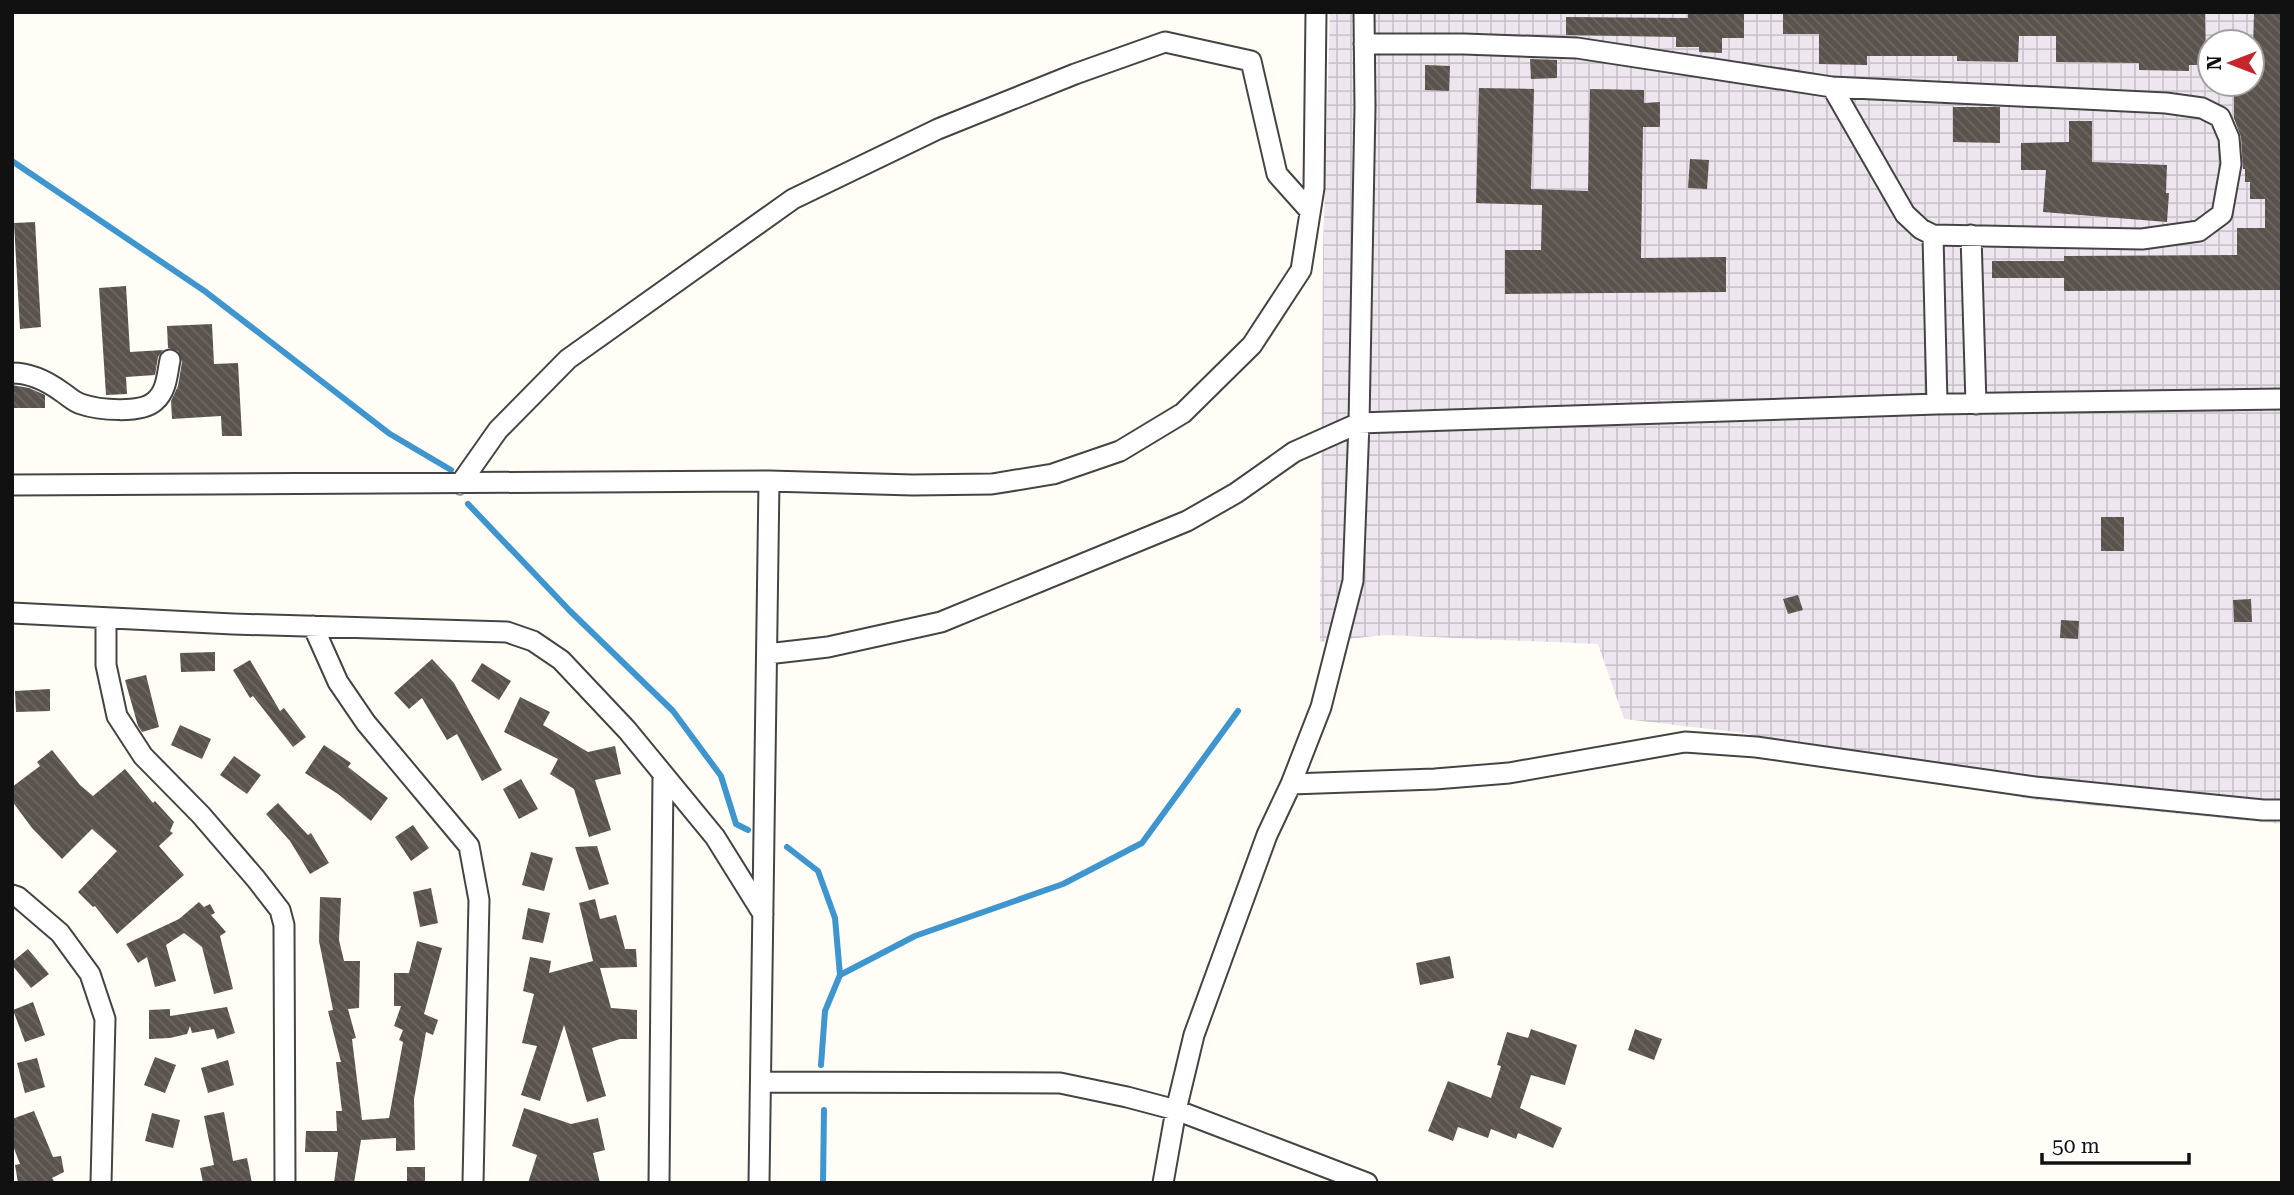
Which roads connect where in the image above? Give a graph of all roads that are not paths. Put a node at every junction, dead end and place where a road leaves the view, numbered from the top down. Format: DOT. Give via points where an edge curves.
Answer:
graph roads {
  1 [pos="1315,12"];
  2 [pos="1364,12"];
  3 [pos="1364,44"];
  4 [pos="1832,87"];
  5 [pos="1310,211"];
  6 [pos="1933,235"];
  7 [pos="1971,235"];
  8 [pos="170,360"];
  9 [pos="12,373"];
  10 [pos="2282,399"];
  11 [pos="1937,404"];
  12 [pos="1976,404"];
  13 [pos="1359,422"];
  14 [pos="769,481"];
  15 [pos="460,484"];
  16 [pos="12,485"];
  17 [pos="12,613"];
  18 [pos="106,618"];
  19 [pos="313,626"];
  20 [pos="767,654"];
  21 [pos="663,776"];
  22 [pos="1291,784"];
  23 [pos="2282,810"];
  24 [pos="12,895"];
  25 [pos="763,914"];
  26 [pos="761,1082"];
  27 [pos="1176,1110"];
  28 [pos="101,1183"];
  29 [pos="285,1183"];
  30 [pos="473,1183"];
  31 [pos="659,1183"];
  32 [pos="759,1183"];
  33 [pos="1163,1183"];
  34 [pos="1367,1183"];
  1 -- 5 [label="street"];
  2 -- 3 [label="street"];
  3 -- 4 [label="street" via="1577,48"];
  3 -- 13 [label="street"];
  4 -- 6 [label="street" via="1905,214"];
  4 -- 7 [label="street" via="2166,103 2202,108 2220,117 2229,138 2231,164 2222,214 2199,231 2142,239"];
  5 -- 14 [label="street" via="1301,270 1252,345 1183,413 1120,450 1053,474 992,484"];
  5 -- 15 [label="street" via="1277,174 1251,61 1165,42 939,129 793,199 568,359 498,430"];
  6 -- 7 [label="street"];
  6 -- 11 [label="street"];
  7 -- 12 [label="street"];
  8 -- 9 [label="street" via="165,386 155,402 135,409 79,404 51,384 25,373"];
  10 -- 12 [label="street"];
  11 -- 12 [label="street"];
  11 -- 13 [label="street"];
  13 -- 20 [label="street" via="1294,452 1187,521 941,622 828,647"];
  13 -- 22 [label="street" via="1353,581 1321,707"];
  14 -- 15 [label="street"];
  14 -- 20 [label="street"];
  15 -- 16 [label="street"];
  17 -- 18 [label="street"];
  18 -- 19 [label="street"];
  18 -- 29 [label="street" via="106,665 117,716 143,756 201,815 280,910 285,938"];
  19 -- 21 [label="street" via="507,632 533,641 561,660 642,746"];
  19 -- 30 [label="street" via="338,682 366,723 469,846 479,900"];
  20 -- 25 [label="street"];
  21 -- 25 [label="street" via="715,837"];
  21 -- 31 [label="street"];
  22 -- 23 [label="street" via="1509,773 1685,742 1756,747 2035,787"];
  22 -- 27 [label="street" via="1267,835 1194,1035"];
  24 -- 28 [label="street" via="60,933 90,974 104,1019"];
  25 -- 26 [label="street"];
  26 -- 27 [label="street" via="1060,1083"];
  26 -- 32 [label="street"];
  27 -- 33 [label="street"];
  27 -- 34 [label="street"];
}
